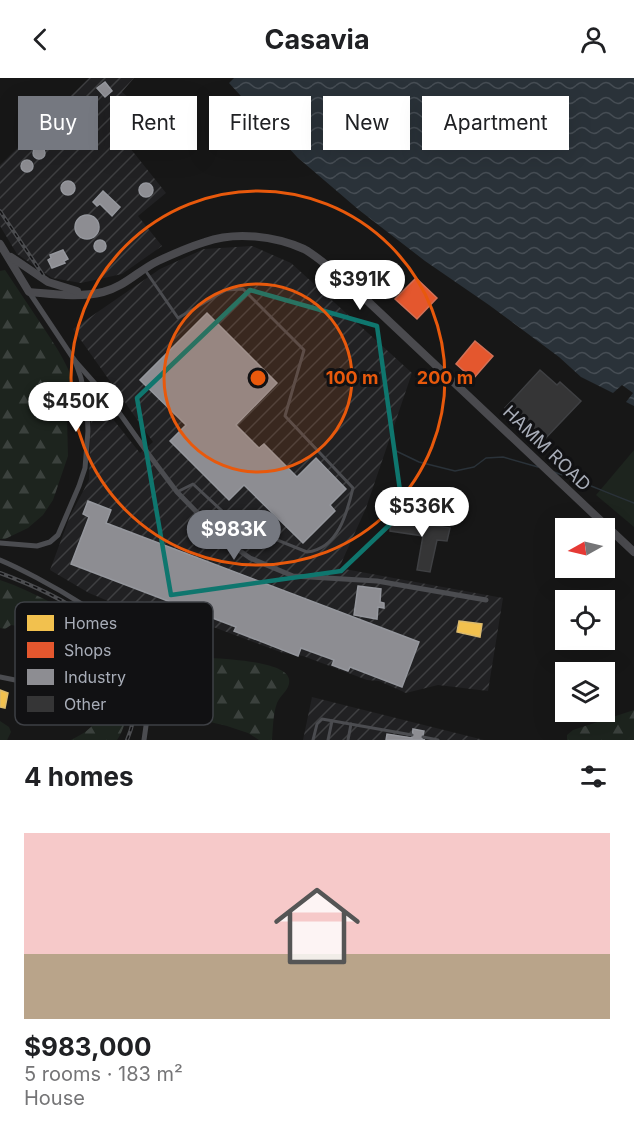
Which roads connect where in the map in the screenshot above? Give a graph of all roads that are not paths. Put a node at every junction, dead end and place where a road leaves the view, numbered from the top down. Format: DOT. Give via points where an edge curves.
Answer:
graph roads {
  1 [pos="0,244"];
  2 [pos="7,255"];
  3 [pos="145,270"];
  4 [pos="29,291"];
  5 [pos="87,294"];
  6 [pos="75,361"];
  7 [pos="177,492"];
  8 [pos="0,543"];
  9 [pos="634,552"];
  10 [pos="0,560"];
  11 [pos="486,600"];
  12 [pos="78,602"];
  13 [pos="0,677"];
  14 [pos="15,680"];
  15 [pos="332,721"];
  16 [pos="351,724"];
  17 [pos="146,725"];
  18 [pos="412,735"];
  19 [pos="423,737"];
  20 [pos="144,740"];
  21 [pos="313,740"];
  22 [pos="328,740"];
  23 [pos="348,740"];
  24 [pos="438,740"];
  1 -- 2 [label="main road"];
  2 -- 4 [label="main road"];
  2 -- 5 [label="main road" via="48,282"];
  3 -- 5 [label="main road, HAMM ROAD" via="117,287"];
  3 -- 7 [label="lane" via="178,318 226,290 243,289 304,350 285,416 353,488 348,510 334,538 316,551 307,552 235,523 193,484"];
  3 -- 9 [label="main road, HAMM ROAD" via="206,241 234,236 279,241 305,250 341,276"];
  4 -- 5 [label="main road, HAMM ROAD"];
  4 -- 6 [label="street"];
  6 -- 7 [label="street" via="113,404"];
  6 -- 8 [label="street" via="87,408 88,431 85,468 79,486 58,535 50,542 37,546"];
  7 -- 11 [label="street" via="223,539 250,558 293,576 377,581"];
  10 -- 12 [label="street"];
  13 -- 14 [label="street"];
  15 -- 16 [label="lane"];
  15 -- 21 [label="lane" via="322,719 317,724"];
  15 -- 22 [label="lane"];
  16 -- 18 [label="lane"];
  16 -- 23 [label="lane"];
  17 -- 20 [label="street"];
  19 -- 24 [label="lane"];
}
